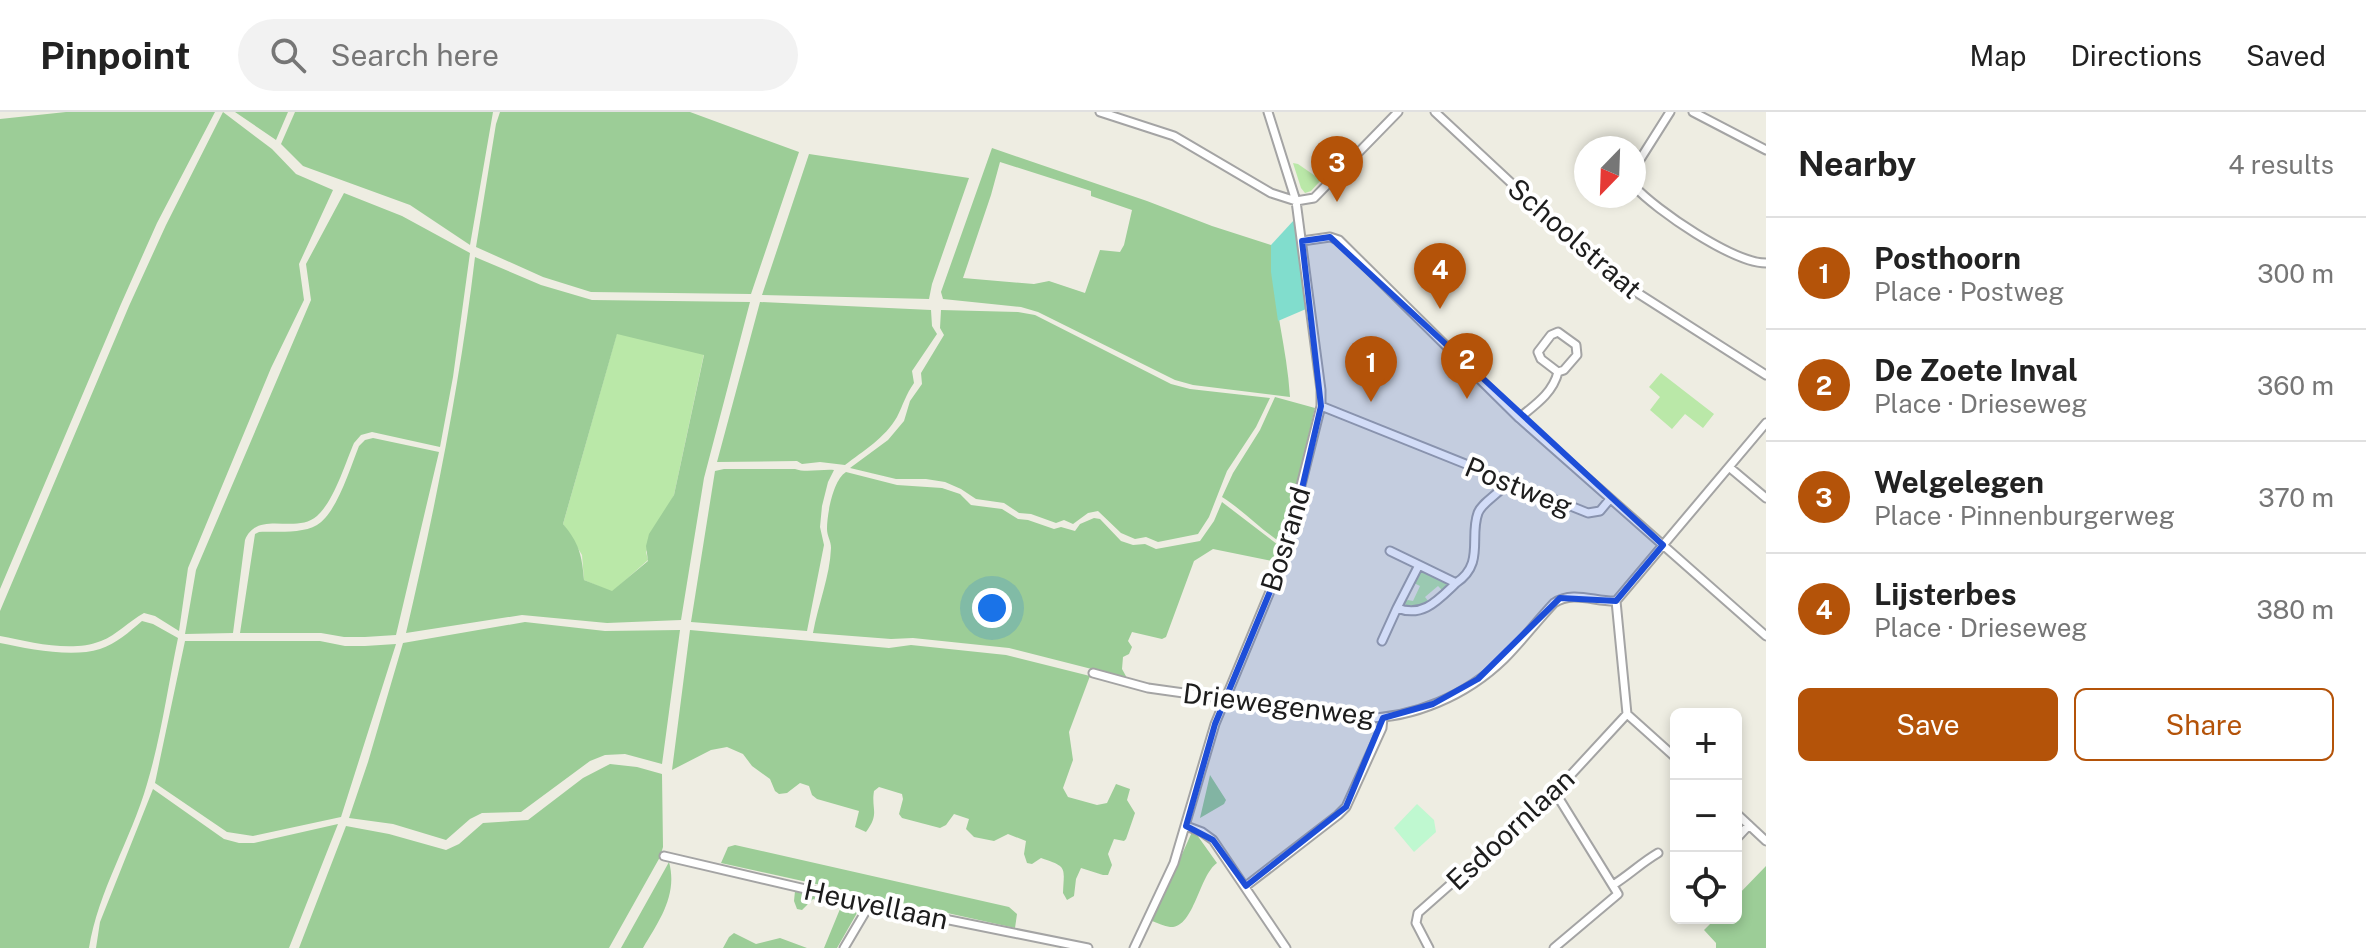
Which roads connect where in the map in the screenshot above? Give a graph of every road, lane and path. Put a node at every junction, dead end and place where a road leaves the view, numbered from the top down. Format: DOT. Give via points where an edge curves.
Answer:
graph roads {
  1 [pos="1100,112"];
  2 [pos="1268,112"];
  3 [pos="1398,112"];
  4 [pos="1435,112"];
  5 [pos="1670,112"];
  6 [pos="1693,112"];
  7 [pos="1646,150"];
  8 [pos="1766,150"];
  9 [pos="1646,197"];
  10 [pos="1296,201"];
  11 [pos="1302,241"];
  12 [pos="1766,263"];
  13 [pos="1558,372"];
  14 [pos="1766,375"];
  15 [pos="1321,406"];
  16 [pos="1519,418"];
  17 [pos="1766,423"];
  18 [pos="1729,467"];
  19 [pos="1508,481"];
  20 [pos="1766,498"];
  21 [pos="1610,499"];
  22 [pos="1663,545"];
  23 [pos="1390,551"];
  24 [pos="1419,565"];
  25 [pos="1456,583"];
  26 [pos="1616,601"];
  27 [pos="1397,608"];
  28 [pos="1766,636"];
  29 [pos="1382,641"];
  30 [pos="1093,673"];
  31 [pos="1225,697"];
  32 [pos="1627,714"];
  33 [pos="1383,718"];
  34 [pos="1670,753"];
  35 [pos="1555,792"];
  36 [pos="1742,819"];
  37 [pos="1749,825"];
  38 [pos="1186,826"];
  39 [pos="1742,833"];
  40 [pos="1766,841"];
  41 [pos="1658,853"];
  42 [pos="664,856"];
  43 [pos="1613,885"];
  44 [pos="1246,886"];
  45 [pos="870,904"];
  46 [pos="844,948"];
  47 [pos="1088,948"];
  48 [pos="1134,948"];
  49 [pos="1286,948"];
  50 [pos="1429,948"];
  51 [pos="1554,948"];
  1 -- 10 [label="street" via="1174,136 1271,193"];
  2 -- 10 [label="street, Bosrand"];
  3 -- 10 [label="street" via="1314,198"];
  4 -- 14 [label="street, Schoolstraat" via="1611,276"];
  5 -- 7 [label="street"];
  6 -- 8 [label="street"];
  9 -- 12 [label="street" via="1702,237 1741,258"];
  10 -- 11 [label="street, Bosrand"];
  11 -- 15 [label="street, Bosrand"];
  11 -- 16 [label="street" via="1339,240"];
  13 -- 13 [label="street" via="1577,355 1573,342 1558,332 1538,352"];
  13 -- 16 [label="street" via="1543,398"];
  15 -- 19 [label="street, Postweg"];
  15 -- 31 [label="street, Bosrand" via="1287,549"];
  16 -- 21 [label="street"];
  17 -- 18 [label="street"];
  18 -- 20 [label="street"];
  18 -- 22 [label="street"];
  19 -- 21 [label="street, Postweg" via="1588,513 1600,511"];
  19 -- 25 [label="street" via="1480,508 1471,564"];
  21 -- 22 [label="street, Postweg"];
  22 -- 26 [label="street"];
  22 -- 28 [label="street, Postweg"];
  23 -- 24 [label="street"];
  24 -- 25 [label="street"];
  24 -- 27 [label="street"];
  25 -- 27 [label="street" via="1424,610"];
  26 -- 32 [label="street"];
  26 -- 33 [label="street, Driewegenweg" via="1560,598 1478,679 1424,708"];
  27 -- 29 [label="street"];
  30 -- 31 [label="street, Driewegenweg" via="1148,688"];
  31 -- 33 [label="street, Driewegenweg"];
  31 -- 38 [label="street, Bosrand"];
  32 -- 34 [label="street"];
  32 -- 35 [label="street, Esdoornlaan"];
  33 -- 44 [label="street" via="1346,807"];
  35 -- 43 [label="street"];
  35 -- 50 [label="street, Esdoornlaan" via="1418,913 1416,923"];
  36 -- 37 [label="street"];
  37 -- 39 [label="street"];
  37 -- 40 [label="street"];
  38 -- 44 [label="street" via="1208,835"];
  38 -- 48 [label="street, Bosrand"];
  41 -- 43 [label="street"];
  42 -- 45 [label="street, Heuvellaan"];
  43 -- 51 [label="street" via="1618,894"];
  44 -- 49 [label="street"];
  45 -- 46 [label="street"];
  45 -- 47 [label="street, Heuvellaan"];
}
